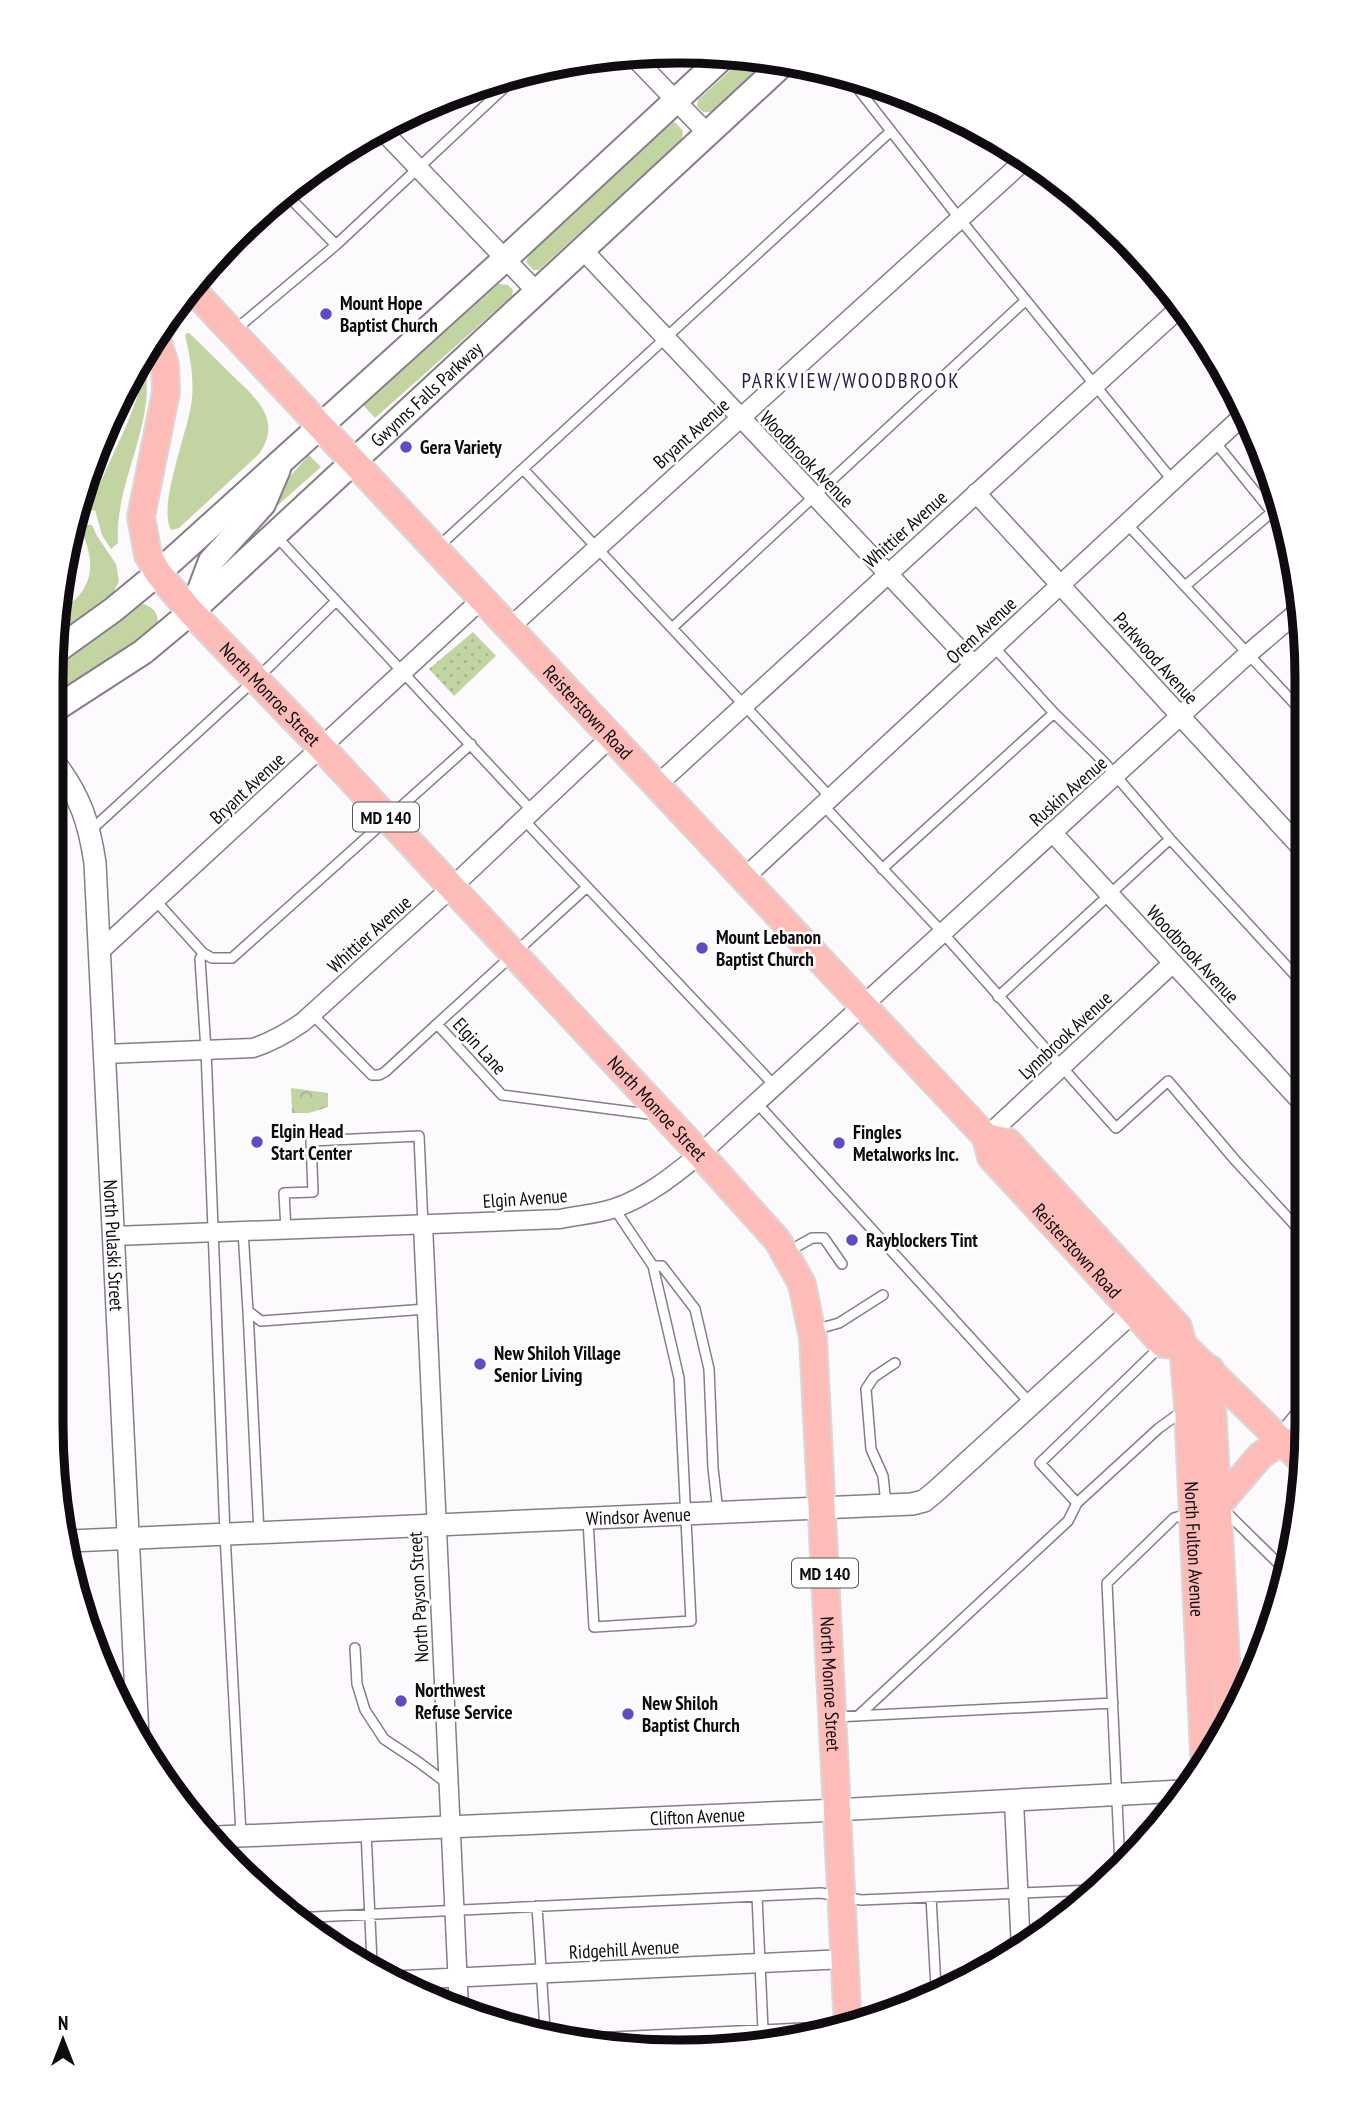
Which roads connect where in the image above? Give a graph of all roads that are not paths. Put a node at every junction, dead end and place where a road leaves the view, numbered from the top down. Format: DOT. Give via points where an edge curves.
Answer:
graph roads {
  1 [pos="640,64"];
  2 [pos="715,64"];
  3 [pos="775,71"];
  4 [pos="503,89"];
  5 [pos="859,91"];
  6 [pos="674,101"];
  7 [pos="891,131"];
  8 [pos="707,133"];
  9 [pos="388,137"];
  10 [pos="1019,166"];
  11 [pos="417,169"];
  12 [pos="292,200"];
  13 [pos="959,218"];
  14 [pos="336,245"];
  15 [pos="582,249"];
  16 [pos="505,259"];
  17 [pos="536,291"];
  18 [pos="198,295"];
  19 [pos="1026,300"];
  20 [pos="1174,313"];
  21 [pos="233,332"];
  22 [pos="665,339"];
  23 [pos="160,348"];
  24 [pos="1095,384"];
  25 [pos="739,418"];
  26 [pos="1238,421"];
  27 [pos="321,426"];
  28 [pos="1215,442"];
  29 [pos="354,460"];
  30 [pos="281,462"];
  31 [pos="523,469"];
  32 [pos="1173,481"];
  33 [pos="976,493"];
  34 [pos="814,497"];
  35 [pos="1271,511"];
  36 [pos="1272,512"];
  37 [pos="1127,524"];
  38 [pos="274,534"];
  39 [pos="597,548"];
  40 [pos="436,549"];
  41 [pos="159,573"];
  42 [pos="888,574"];
  43 [pos="1060,585"];
  44 [pos="1185,586"];
  45 [pos="483,598"];
  46 [pos="336,601"];
  47 [pos="191,612"];
  48 [pos="1292,617"];
  49 [pos="510,627"];
  50 [pos="672,628"];
  51 [pos="64,645"];
  52 [pos="994,647"];
  53 [pos="1248,654"];
  54 [pos="974,666"];
  55 [pos="404,673"];
  56 [pos="255,679"];
  57 [pos="1295,703"];
  58 [pos="63,704"];
  59 [pos="744,705"];
  60 [pos="1054,713"];
  61 [pos="1181,717"];
  62 [pos="612,736"];
  63 [pos="471,744"];
  64 [pos="322,748"];
  65 [pos="63,774"];
  66 [pos="1116,776"];
  67 [pos="657,785"];
  68 [pos="827,802"];
  69 [pos="527,815"];
  70 [pos="386,818"];
  71 [pos="90,831"];
  72 [pos="1295,831"];
  73 [pos="1052,832"];
  74 [pos="1290,836"];
  75 [pos="1170,839"];
  76 [pos="1295,841"];
  77 [pos="882,869"];
  78 [pos="744,878"];
  79 [pos="587,887"];
  80 [pos="451,888"];
  81 [pos="1109,894"];
  82 [pos="156,901"];
  83 [pos="942,932"];
  84 [pos="100,951"];
  85 [pos="202,953"];
  86 [pos="513,954"];
  87 [pos="1173,963"];
  88 [pos="1295,975"];
  89 [pos="999,997"];
  90 [pos="862,1004"];
  91 [pos="312,1014"];
  92 [pos="437,1024"];
  93 [pos="206,1049"];
  94 [pos="105,1054"];
  95 [pos="1062,1067"];
  96 [pos="774,1086"];
  97 [pos="1295,1095"];
  98 [pos="756,1102"];
  99 [pos="665,1116"];
  100 [pos="986,1137"];
  101 [pos="700,1154"];
  102 [pos="614,1208"];
  103 [pos="423,1225"];
  104 [pos="1295,1225"];
  105 [pos="286,1230"];
  106 [pos="243,1231"];
  107 [pos="213,1232"];
  108 [pos="115,1236"];
  109 [pos="1089,1247"];
  110 [pos="785,1253"];
  111 [pos="842,1264"];
  112 [pos="653,1266"];
  113 [pos="883,1295"];
  114 [pos="427,1309"];
  115 [pos="248,1311"];
  116 [pos="1132,1312"];
  117 [pos="812,1331"];
  118 [pos="1173,1344"];
  119 [pos="895,1363"];
  120 [pos="1210,1369"];
  121 [pos="1030,1403"];
  122 [pos="1188,1407"];
  123 [pos="1295,1424"];
  124 [pos="1282,1440"];
  125 [pos="1294,1453"];
  126 [pos="1077,1503"];
  127 [pos="886,1506"];
  128 [pos="822,1508"];
  129 [pos="718,1512"];
  130 [pos="685,1514"];
  131 [pos="588,1518"];
  132 [pos="1211,1520"];
  133 [pos="436,1525"];
  134 [pos="258,1533"];
  135 [pos="225,1534"];
  136 [pos="128,1537"];
  137 [pos="74,1541"];
  138 [pos="1278,1565"];
  139 [pos="355,1648"];
  140 [pos="1228,1702"];
  141 [pos="1113,1703"];
  142 [pos="137,1715"];
  143 [pos="845,1717"];
  144 [pos="1203,1746"];
  145 [pos="447,1784"];
  146 [pos="1173,1791"];
  147 [pos="1117,1795"];
  148 [pos="1014,1801"];
  149 [pos="838,1810"];
  150 [pos="450,1828"];
  151 [pos="366,1831"];
  152 [pos="225,1838"];
  153 [pos="1120,1855"];
  154 [pos="1081,1890"];
  155 [pos="1018,1893"];
  156 [pos="757,1896"];
  157 [pos="842,1896"];
  158 [pos="931,1897"];
  159 [pos="537,1906"];
  160 [pos="454,1910"];
  161 [pos="370,1914"];
  162 [pos="310,1917"];
  163 [pos="1020,1936"];
  164 [pos="372,1957"];
  165 [pos="845,1959"];
  166 [pos="760,1963"];
  167 [pos="541,1974"];
  168 [pos="457,1978"];
  169 [pos="415,1980"];
  170 [pos="936,1983"];
  171 [pos="458,1999"];
  172 [pos="853,2014"];
  173 [pos="545,2025"];
  174 [pos="807,2026"];
  175 [pos="763,2030"];
  176 [pos="617,2037"];
  1 -- 6 [label="street"];
  2 -- 6 [label="main road"];
  3 -- 8 [label="main road, Gwynns Falls Parkway"];
  4 -- 11 [label="lane"];
  5 -- 7 [label="lane"];
  6 -- 8 [label="street"];
  6 -- 16 [label="main road"];
  7 -- 13 [label="lane"];
  7 -- 22 [label="lane"];
  8 -- 15 [label="main road, Gwynns Falls Parkway"];
  9 -- 11 [label="street"];
  10 -- 13 [label="street, Bryant Avenue"];
  11 -- 14 [label="lane"];
  11 -- 16 [label="street"];
  12 -- 14 [label="lane"];
  13 -- 19 [label="lane"];
  13 -- 25 [label="street, Bryant Avenue"];
  14 -- 21 [label="lane"];
  15 -- 17 [label="main road, Gwynns Falls Parkway"];
  15 -- 22 [label="street, Woodbrook Avenue"];
  16 -- 17 [label="street"];
  16 -- 27 [label="main road"];
  17 -- 29 [label="main road, Gwynns Falls Parkway"];
  18 -- 21 [label="main road, Reisterstown Road"];
  19 -- 24 [label="lane"];
  19 -- 34 [label="lane"];
  20 -- 24 [label="street, Whittier Avenue"];
  21 -- 27 [label="main road, Reisterstown Road"];
  22 -- 25 [label="street, Woodbrook Avenue"];
  22 -- 31 [label="lane"];
  23 -- 41 [label="main road, North Monroe Street / MD 140" via="166,392 141,517 148,555"];
  24 -- 32 [label="lane"];
  24 -- 33 [label="street, Whittier Avenue"];
  25 -- 34 [label="street, Woodbrook Avenue"];
  25 -- 39 [label="street, Bryant Avenue"];
  26 -- 28 [label="street, Orem Avenue"];
  27 -- 29 [label="main road, Reisterstown Road"];
  27 -- 30 [label="main road"];
  28 -- 32 [label="street, Orem Avenue"];
  28 -- 35 [label="lane"];
  29 -- 38 [label="main road, Gwynns Falls Parkway"];
  29 -- 40 [label="main road, Reisterstown Road"];
  30 -- 41 [label="main road"];
  30 -- 47 [label="main road" via="262,504 211,561"];
  31 -- 39 [label="lane"];
  31 -- 40 [label="lane"];
  32 -- 37 [label="street, Orem Avenue"];
  33 -- 42 [label="street, Whittier Avenue"];
  33 -- 43 [label="street, Parkwood Avenue"];
  34 -- 42 [label="street, Woodbrook Avenue"];
  34 -- 50 [label="lane"];
  36 -- 44 [label="lane"];
  37 -- 43 [label="street, Orem Avenue"];
  37 -- 44 [label="lane"];
  38 -- 46 [label="lane"];
  38 -- 47 [label="main road, Gwynns Falls Parkway"];
  39 -- 49 [label="street, Bryant Avenue"];
  39 -- 50 [label="lane"];
  40 -- 45 [label="main road, Reisterstown Road"];
  41 -- 47 [label="main road, North Monroe Street / MD 140"];
  41 -- 51 [label="main road"];
  42 -- 54 [label="street, Woodbrook Avenue"];
  42 -- 59 [label="street, Whittier Avenue"];
  43 -- 52 [label="street, Orem Avenue"];
  43 -- 61 [label="street, Parkwood Avenue"];
  44 -- 53 [label="lane"];
  45 -- 49 [label="main road, Reisterstown Road"];
  45 -- 55 [label="street, Bryant Avenue"];
  46 -- 55 [label="lane"];
  46 -- 56 [label="lane"];
  47 -- 56 [label="main road, North Monroe Street / MD 140"];
  47 -- 58 [label="main road, Gwynns Falls Parkway" via="143,652"];
  48 -- 53 [label="street, Ruskin Avenue"];
  49 -- 62 [label="main road, Reisterstown Road"];
  50 -- 59 [label="lane"];
  52 -- 54 [label="street, Orem Avenue"];
  52 -- 60 [label="lane"];
  53 -- 57 [label="lane"];
  53 -- 61 [label="street, Ruskin Avenue"];
  54 -- 68 [label="street, Orem Avenue"];
  55 -- 63 [label="lane"];
  55 -- 64 [label="street, Bryant Avenue"];
  56 -- 64 [label="main road, North Monroe Street / MD 140"];
  56 -- 71 [label="lane"];
  59 -- 67 [label="street, Whittier Avenue"];
  59 -- 68 [label="lane"];
  60 -- 66 [label="lane"];
  60 -- 77 [label="lane"];
  61 -- 66 [label="street, Ruskin Avenue"];
  61 -- 74 [label="street, Parkwood Avenue"];
  62 -- 67 [label="main road, Reisterstown Road"];
  62 -- 69 [label="street, Whittier Avenue"];
  63 -- 69 [label="lane"];
  63 -- 70 [label="lane"];
  64 -- 70 [label="main road, North Monroe Street / MD 140"];
  64 -- 82 [label="street, Bryant Avenue"];
  65 -- 71 [label="street, North Pulaski Street" via="75,791"];
  66 -- 73 [label="street, Ruskin Avenue"];
  66 -- 75 [label="lane"];
  67 -- 78 [label="main road, Reisterstown Road"];
  68 -- 77 [label="lane"];
  68 -- 78 [label="street, Orem Avenue"];
  69 -- 79 [label="lane"];
  69 -- 80 [label="street, Whittier Avenue"];
  70 -- 80 [label="main road, North Monroe Street / MD 140"];
  70 -- 85 [label="lane" via="232,957 212,958"];
  71 -- 84 [label="street, North Pulaski Street"];
  72 -- 74 [label="street"];
  73 -- 81 [label="street, Woodbrook Avenue"];
  73 -- 83 [label="street, Ruskin Avenue"];
  74 -- 76 [label="street, Parkwood Avenue"];
  75 -- 81 [label="lane"];
  75 -- 88 [label="lane"];
  77 -- 83 [label="lane"];
  78 -- 90 [label="main road, Reisterstown Road"];
  79 -- 86 [label="lane"];
  79 -- 96 [label="lane"];
  80 -- 86 [label="main road, North Monroe Street / MD 140"];
  80 -- 91 [label="street, Whittier Avenue"];
  81 -- 87 [label="street, Woodbrook Avenue"];
  81 -- 89 [label="lane"];
  82 -- 84 [label="street, Bryant Avenue"];
  82 -- 85 [label="lane"];
  83 -- 89 [label="lane"];
  83 -- 90 [label="street, Ruskin Avenue"];
  84 -- 94 [label="street, North Pulaski Street"];
  85 -- 93 [label="lane"];
  86 -- 92 [label="lane"];
  86 -- 99 [label="main road, North Monroe Street / MD 140"];
  87 -- 95 [label="street, Lynnbrook Avenue"];
  87 -- 97 [label="street, Woodbrook Avenue"];
  89 -- 95 [label="lane"];
  90 -- 96 [label="street, Elgin Avenue"];
  90 -- 100 [label="main road, Reisterstown Road"];
  91 -- 92 [label="lane, Elgin Lane" via="372,1075 379,1076"];
  91 -- 93 [label="street, Whittier Avenue" via="274,1041 253,1048"];
  92 -- 99 [label="lane, Elgin Lane" via="502,1096"];
  93 -- 94 [label="street, Whittier Avenue"];
  93 -- 107 [label="lane"];
  94 -- 108 [label="street, North Pulaski Street"];
  95 -- 100 [label="street, Lynnbrook Avenue"];
  95 -- 104 [label="lane" via="1116,1128 1168,1081"];
  96 -- 98 [label="street, Elgin Avenue"];
  98 -- 101 [label="street, Elgin Avenue"];
  98 -- 121 [label="lane"];
  99 -- 101 [label="main road, North Monroe Street / MD 140"];
  100 -- 109 [label="main road, Reisterstown Road" via="991,1157 1011,1179"];
  100 -- 109 [label="main road, Reisterstown Road" via="1008,1142"];
  101 -- 102 [label="street, Elgin Avenue" via="667,1181"];
  101 -- 110 [label="main road, North Monroe Street / MD 140"];
  102 -- 103 [label="street, Elgin Avenue" via="560,1219"];
  102 -- 112 [label="lane"];
  103 -- 105 [label="street, Elgin Avenue"];
  103 -- 105 [label="lane" via="419,1136 311,1141 313,1192 284,1193"];
  103 -- 114 [label="street, North Payson Street"];
  105 -- 106 [label="street, Elgin Avenue"];
  106 -- 107 [label="street, Elgin Avenue"];
  106 -- 115 [label="lane"];
  107 -- 108 [label="street, Elgin Avenue"];
  107 -- 135 [label="lane"];
  108 -- 136 [label="street, North Pulaski Street"];
  109 -- 116 [label="main road, Reisterstown Road"];
  109 -- 118 [label="main road, Reisterstown Road" via="1178,1326"];
  110 -- 111 [label="lane" via="812,1238 824,1238"];
  110 -- 117 [label="main road, North Monroe Street / MD 140" via="802,1284"];
  112 -- 129 [label="lane" via="663,1266 695,1309 709,1369"];
  112 -- 130 [label="lane" via="679,1378"];
  113 -- 117 [label="lane" via="839,1323"];
  114 -- 115 [label="lane" via="261,1321"];
  114 -- 133 [label="street, North Payson Street"];
  115 -- 134 [label="lane"];
  116 -- 118 [label="main road, Reisterstown Road"];
  116 -- 121 [label="street, Windsor Avenue"];
  117 -- 128 [label="main road, North Monroe Street / MD 140"];
  118 -- 120 [label="main road, Reisterstown Road"];
  118 -- 122 [label="main road, North Fulton Avenue"];
  118 -- 126 [label="lane" via="1040,1463"];
  119 -- 127 [label="lane" via="874,1377 866,1389 871,1449 883,1476"];
  120 -- 124 [label="main road, Reisterstown Road"];
  120 -- 132 [label="main road, North Fulton Avenue"];
  121 -- 127 [label="street, Windsor Avenue" via="924,1501"];
  122 -- 126 [label="lane"];
  122 -- 132 [label="main road, North Fulton Avenue"];
  123 -- 124 [label="street"];
  124 -- 125 [label="main road, Reisterstown Road"];
  124 -- 132 [label="main road" via="1271,1468"];
  126 -- 143 [label="lane" via="1068,1521"];
  127 -- 128 [label="street, Windsor Avenue"];
  128 -- 129 [label="street, Windsor Avenue"];
  128 -- 143 [label="main road, North Monroe Street / MD 140"];
  129 -- 130 [label="street, Windsor Avenue"];
  130 -- 131 [label="street, Windsor Avenue"];
  130 -- 131 [label="lane" via="691,1621 594,1627"];
  131 -- 133 [label="street, Windsor Avenue"];
  132 -- 138 [label="lane"];
  132 -- 140 [label="main road, North Fulton Avenue"];
  132 -- 141 [label="lane" via="1174,1518 1107,1583"];
  132 -- 144 [label="main road, North Fulton Avenue"];
  133 -- 134 [label="street, Windsor Avenue"];
  133 -- 145 [label="street, North Payson Street"];
  134 -- 135 [label="street, Windsor Avenue"];
  135 -- 136 [label="street, Windsor Avenue"];
  135 -- 152 [label="lane"];
  136 -- 137 [label="street, Windsor Avenue"];
  136 -- 142 [label="street, North Pulaski Street"];
  139 -- 145 [label="lane" via="357,1684 365,1710 384,1739"];
  141 -- 143 [label="lane"];
  141 -- 147 [label="lane"];
  143 -- 149 [label="main road, North Monroe Street / MD 140"];
  145 -- 150 [label="street, North Payson Street"];
  146 -- 147 [label="street, Clifton Avenue"];
  147 -- 148 [label="street, Clifton Avenue"];
  147 -- 153 [label="lane"];
  148 -- 149 [label="street, Clifton Avenue"];
  148 -- 155 [label="street"];
  149 -- 150 [label="street, Clifton Avenue"];
  149 -- 157 [label="main road, North Monroe Street / MD 140"];
  150 -- 151 [label="street, Clifton Avenue"];
  150 -- 160 [label="street, North Payson Street"];
  151 -- 152 [label="street, Clifton Avenue"];
  151 -- 161 [label="lane"];
  154 -- 155 [label="lane"];
  155 -- 158 [label="lane"];
  155 -- 163 [label="street"];
  156 -- 157 [label="lane"];
  156 -- 159 [label="lane"];
  156 -- 166 [label="lane"];
  157 -- 158 [label="lane" via="861,1900"];
  157 -- 165 [label="main road, North Monroe Street / MD 140"];
  158 -- 170 [label="lane"];
  159 -- 160 [label="lane"];
  159 -- 167 [label="lane"];
  160 -- 161 [label="lane"];
  160 -- 168 [label="street, North Payson Street"];
  161 -- 162 [label="lane"];
  161 -- 164 [label="lane"];
  165 -- 166 [label="street, Ridgehill Avenue"];
  165 -- 172 [label="main road, North Monroe Street / MD 140"];
  166 -- 167 [label="street, Ridgehill Avenue"];
  166 -- 175 [label="lane"];
  167 -- 168 [label="street, Ridgehill Avenue"];
  167 -- 173 [label="lane"];
  168 -- 169 [label="street, Ridgehill Avenue"];
  168 -- 171 [label="street, North Payson Street"];
  174 -- 175 [label="lane"];
  175 -- 176 [label="lane"];
}
